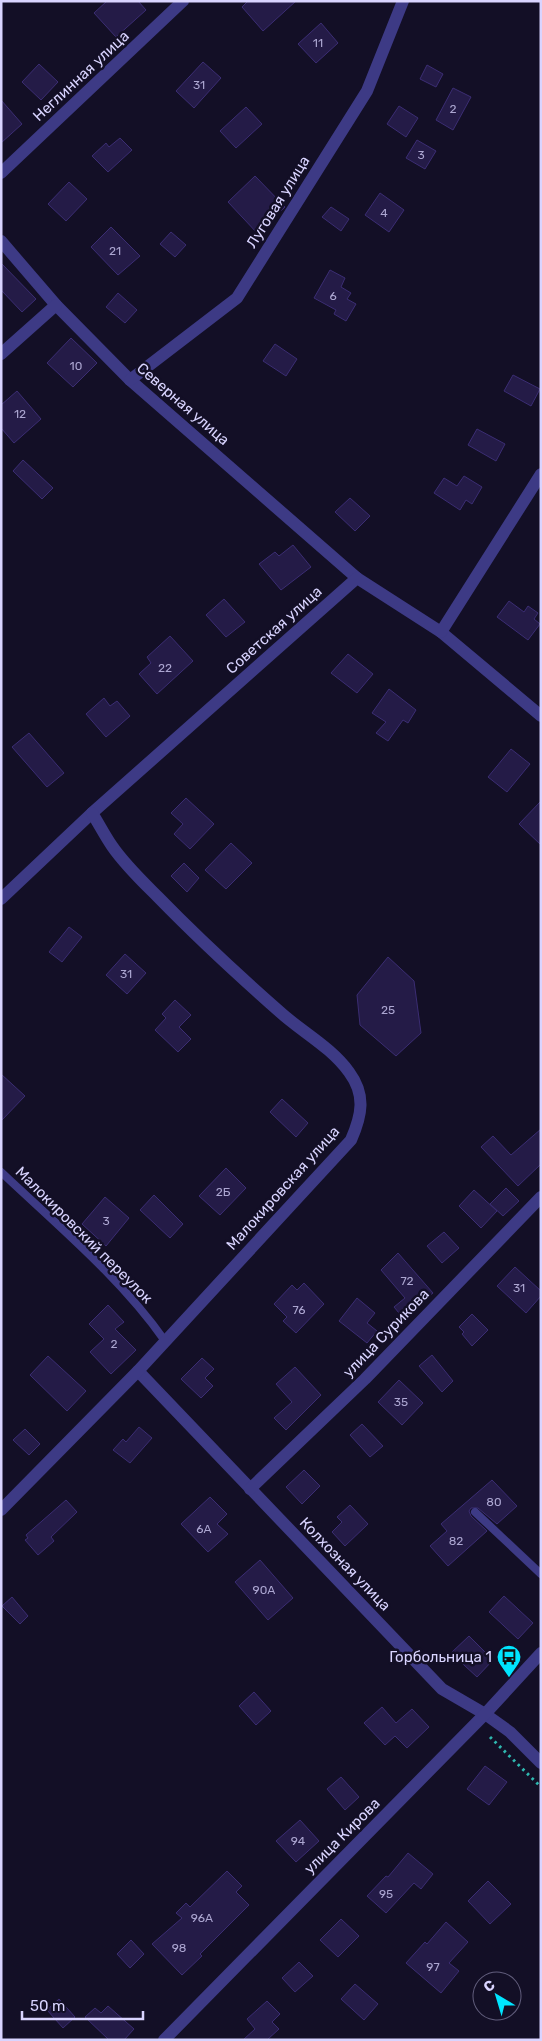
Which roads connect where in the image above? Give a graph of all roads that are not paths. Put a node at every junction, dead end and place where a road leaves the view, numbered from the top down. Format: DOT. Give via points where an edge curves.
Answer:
graph roads {
  1 [pos="184,1"];
  2 [pos="403,1"];
  3 [pos="1,173"];
  4 [pos="1,240"];
  5 [pos="56,305"];
  6 [pos="1,354"];
  7 [pos="130,380"];
  8 [pos="541,474"];
  9 [pos="357,578"];
  10 [pos="441,632"];
  11 [pos="541,716"];
  12 [pos="92,813"];
  13 [pos="1,899"];
  14 [pos="1,1172"];
  15 [pos="541,1197"];
  16 [pos="165,1341"];
  17 [pos="138,1371"];
  18 [pos="250,1488"];
  19 [pos="1,1510"];
  20 [pos="475,1512"];
  21 [pos="541,1574"];
  22 [pos="541,1653"];
  23 [pos="480,1718"];
  24 [pos="541,1763"];
  25 [pos="164,2040"];
  1 -- 3 [label="street, Неглинная улица"];
  2 -- 7 [label="street, Луговая улица" via="367,91 237,298"];
  4 -- 5 [label="street, Северная улица"];
  5 -- 6 [label="street"];
  5 -- 7 [label="street, Северная улица"];
  7 -- 9 [label="street, Северная улица"];
  8 -- 10 [label="street"];
  9 -- 10 [label="street"];
  9 -- 12 [label="street, Советская улица"];
  10 -- 11 [label="street"];
  12 -- 13 [label="street, Советская улица"];
  12 -- 16 [label="street, Малокировская улица" via="112,846 180,920 281,1014 349,1071 361,1100 360,1118 351,1140"];
  14 -- 16 [label="lane, Малокировский переулок" via="128,1294"];
  15 -- 18 [label="street, улица Сурикова" via="365,1379"];
  16 -- 17 [label="street, Малокировская улица"];
  17 -- 18 [label="street, Колхозная улица"];
  17 -- 19 [label="street, Малокировская улица"];
  18 -- 23 [label="street, Колхозная улица" via="442,1689"];
  20 -- 21 [label="lane"];
  22 -- 23 [label="street, улица Кирова"];
  23 -- 24 [label="street, Колхозная улица" via="510,1732"];
  23 -- 25 [label="street, улица Кирова"];
}
